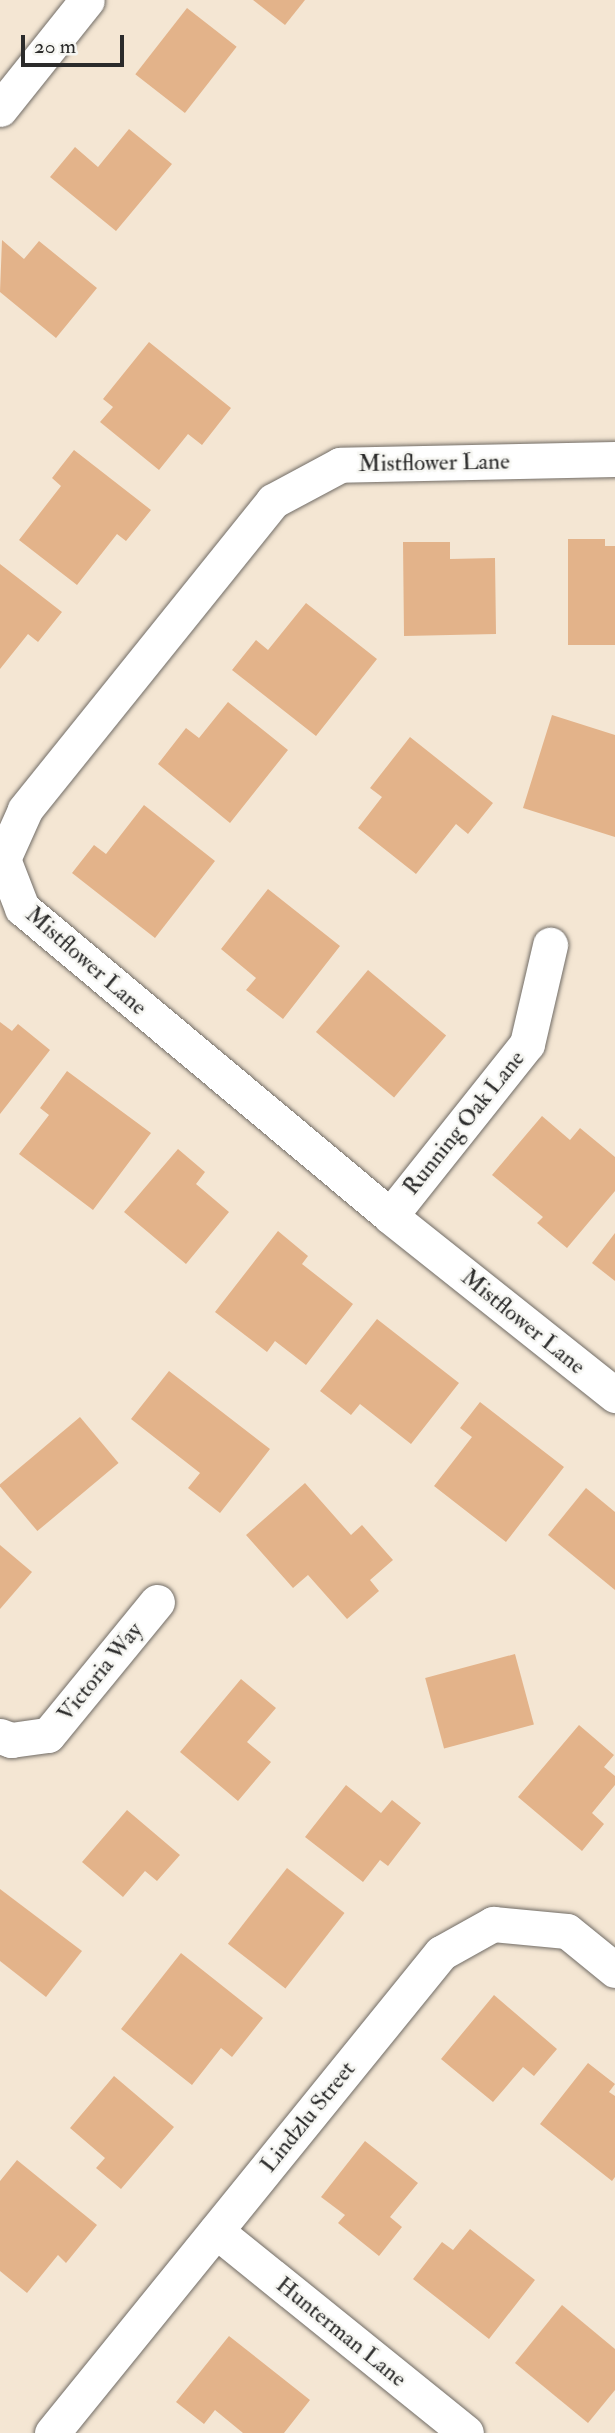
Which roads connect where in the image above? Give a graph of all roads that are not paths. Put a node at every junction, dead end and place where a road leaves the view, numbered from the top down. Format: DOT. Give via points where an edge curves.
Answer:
graph roads {
  1 [pos="87,0"];
  2 [pos="0,109"];
  3 [pos="615,459"];
  4 [pos="550,944"];
  5 [pos="390,1216"];
  6 [pos="615,1395"];
  7 [pos="157,1602"];
  8 [pos="0,1736"];
  9 [pos="615,1969"];
  10 [pos="216,2231"];
  11 [pos="52,2433"];
  12 [pos="466,2433"];
  1 -- 2 [label="street"];
  3 -- 5 [label="street, Mistflower Lane" via="340,465 273,501 25,810 3,859 22,908"];
  4 -- 5 [label="street, Running Oak Lane" via="527,1044"];
  5 -- 6 [label="street, Mistflower Lane"];
  7 -- 8 [label="street, Victoria Way" via="48,1735 11,1740"];
  9 -- 10 [label="street, Lindzlu Street" via="567,1931 493,1924 441,1953"];
  10 -- 11 [label="street, Lindzlu Street"];
  10 -- 12 [label="street, Hunterman Lane"];
}
